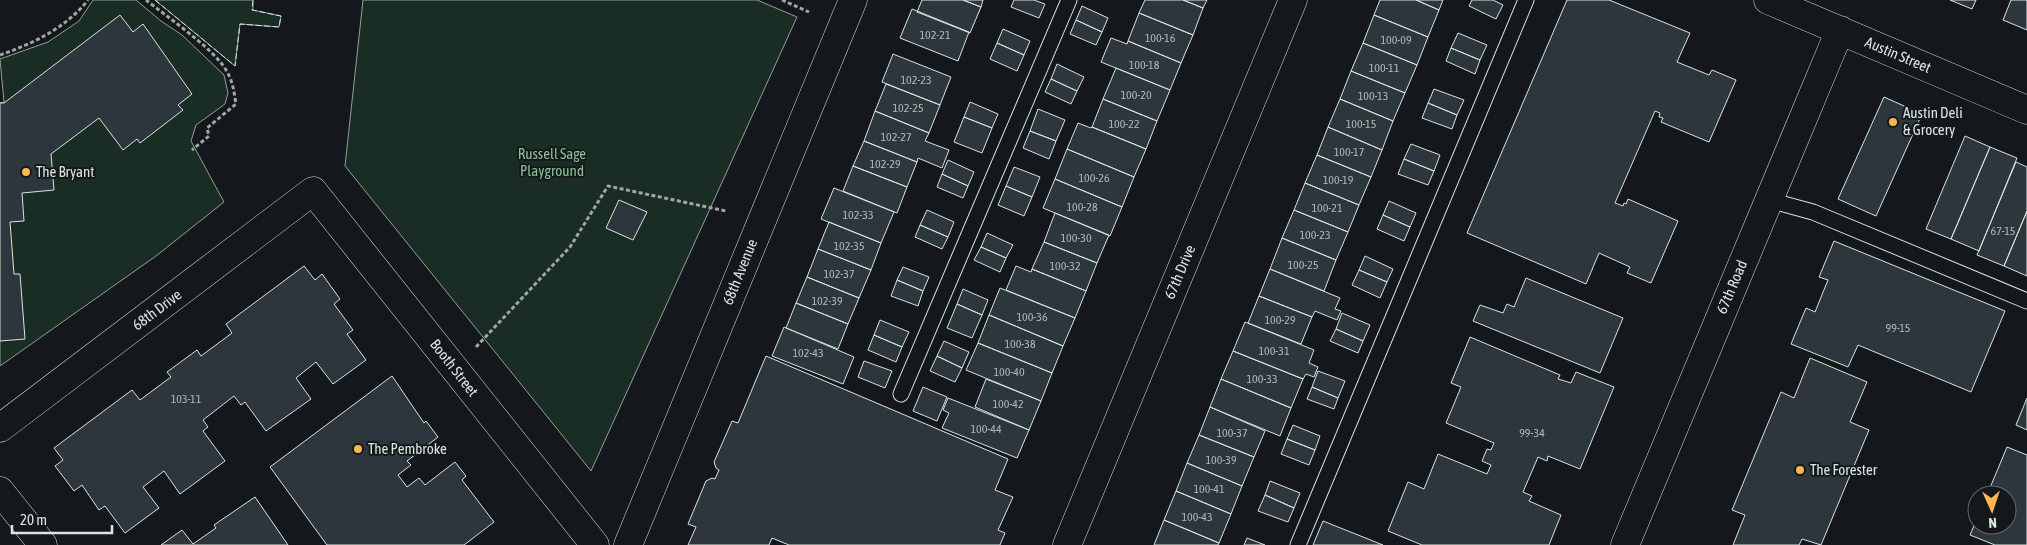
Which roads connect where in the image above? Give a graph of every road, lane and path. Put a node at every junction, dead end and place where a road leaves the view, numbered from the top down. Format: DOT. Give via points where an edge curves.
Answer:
graph roads {
  1 [pos="88,0"];
  2 [pos="146,0"];
  3 [pos="782,0"];
  4 [pos="853,0"];
  5 [pos="1069,0"];
  6 [pos="1293,0"];
  7 [pos="1526,0"];
  8 [pos="1768,0"];
  9 [pos="809,12"];
  10 [pos="1840,30"];
  11 [pos="0,56"];
  12 [pos="2027,110"];
  13 [pos="192,150"];
  14 [pos="313,191"];
  15 [pos="1769,200"];
  16 [pos="726,211"];
  17 [pos="2027,300"];
  18 [pos="476,347"];
  19 [pos="901,394"];
  20 [pos="0,428"];
  21 [pos="0,491"];
  22 [pos="43,545"];
  23 [pos="595,545"];
  24 [pos="628,545"];
  25 [pos="1067,545"];
  26 [pos="1298,545"];
  27 [pos="1625,545"];
  1 -- 11 [label="path" via="64,24"];
  2 -- 13 [label="path" via="213,55 226,68 232,82 236,104 207,128 209,136"];
  3 -- 9 [label="path"];
  4 -- 24 [label="street, 68th Avenue"];
  5 -- 19 [label="lane"];
  6 -- 25 [label="street, 67th Drive"];
  7 -- 26 [label="lane"];
  8 -- 10 [label="street, Austin Street"];
  10 -- 12 [label="street, Austin Street"];
  10 -- 15 [label="street, 67th Road"];
  14 -- 20 [label="street, 68th Drive"];
  14 -- 23 [label="street, Booth Street"];
  15 -- 17 [label="lane" via="1813,212"];
  15 -- 27 [label="street, 67th Road"];
  16 -- 18 [label="path" via="608,186 570,247"];
  21 -- 22 [label="street"];
}
